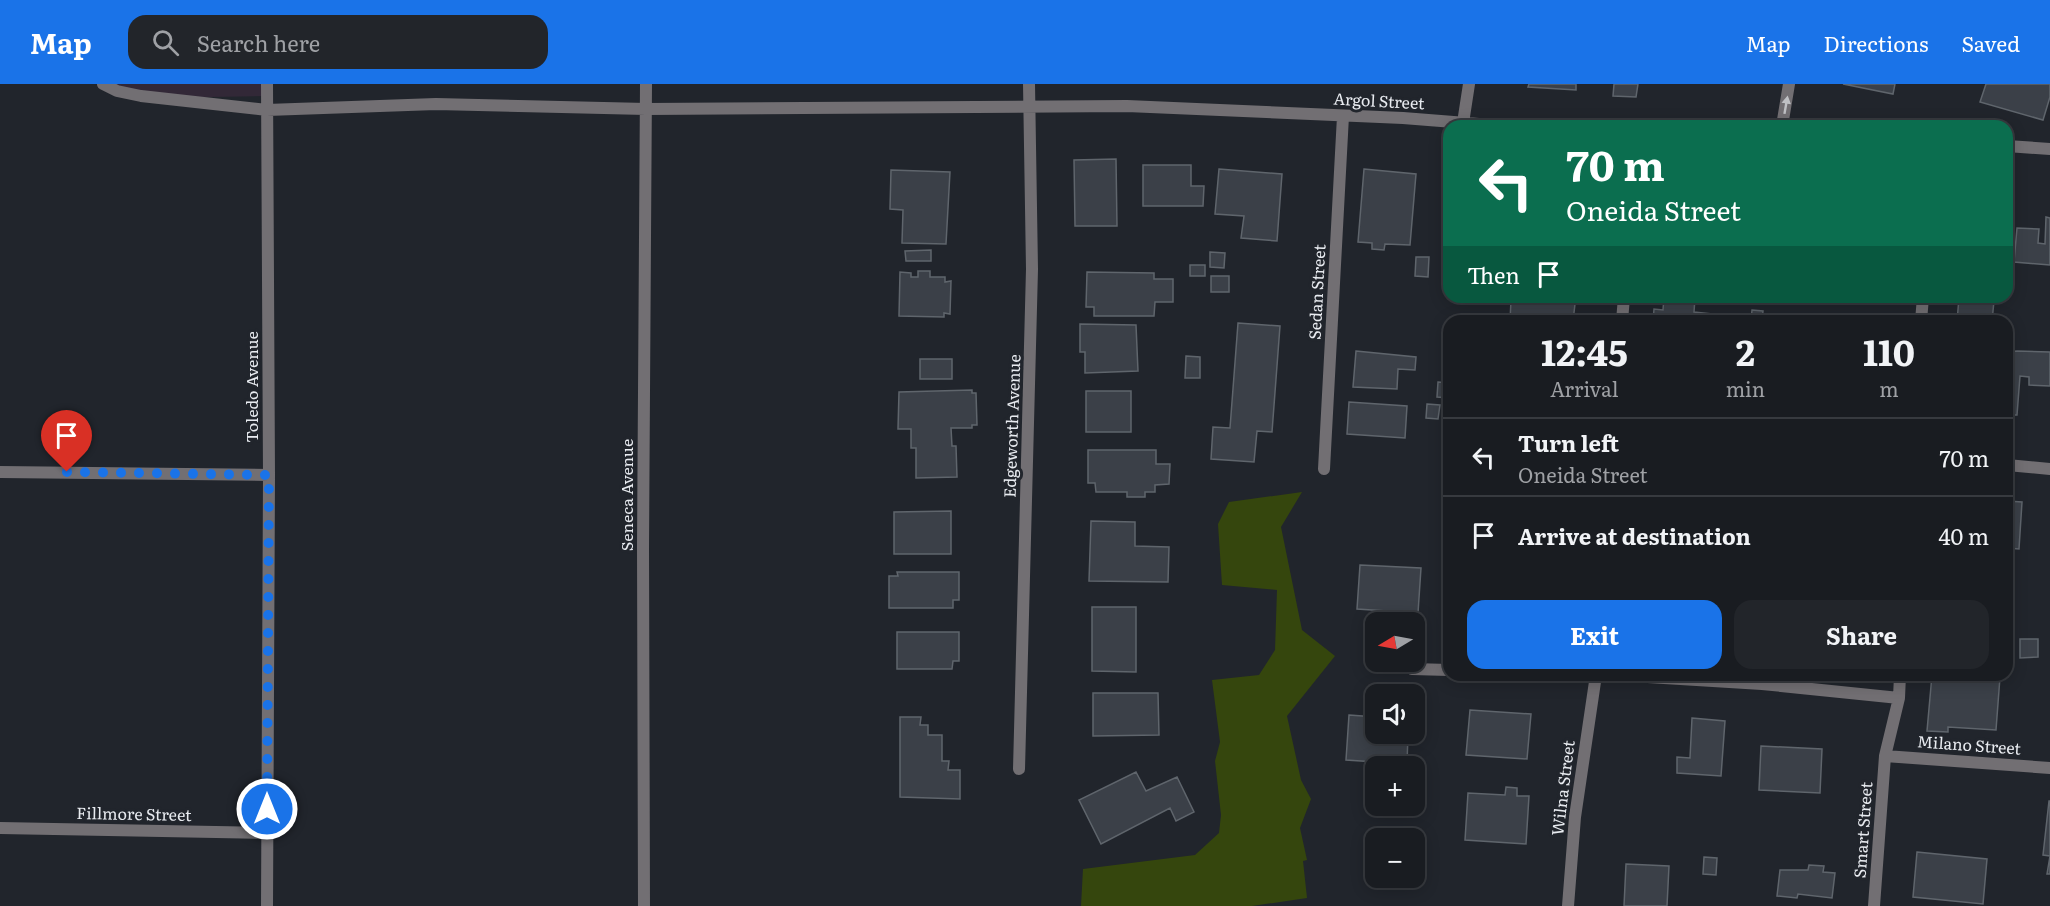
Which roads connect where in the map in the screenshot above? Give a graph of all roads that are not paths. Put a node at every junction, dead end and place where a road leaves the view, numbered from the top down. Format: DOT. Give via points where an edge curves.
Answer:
graph roads {
  1 [pos="103,84"];
  2 [pos="267,84"];
  3 [pos="646,84"];
  4 [pos="1029,84"];
  5 [pos="1469,84"];
  6 [pos="1789,84"];
  7 [pos="1029,108"];
  8 [pos="646,109"];
  9 [pos="267,110"];
  10 [pos="1343,116"];
  11 [pos="1463,120"];
  12 [pos="1783,120"];
  13 [pos="1443,121"];
  14 [pos="2013,146"];
  15 [pos="2050,149"];
  16 [pos="2013,466"];
  17 [pos="1324,469"];
  18 [pos="2050,469"];
  19 [pos="0,471"];
  20 [pos="269,475"];
  21 [pos="1425,669"];
  22 [pos="1443,670"];
  23 [pos="1595,681"];
  24 [pos="1713,681"];
  25 [pos="1900,681"];
  26 [pos="1899,698"];
  27 [pos="1885,756"];
  28 [pos="2050,768"];
  29 [pos="1019,769"];
  30 [pos="0,828"];
  31 [pos="267,833"];
  32 [pos="267,906"];
  33 [pos="644,906"];
  34 [pos="1568,906"];
  35 [pos="1874,906"];
  1 -- 9 [label="street, Argol Street" via="141,96"];
  2 -- 9 [label="street, Toledo Avenue"];
  3 -- 8 [label="street, Seneca Avenue"];
  4 -- 7 [label="street, Edgeworth Avenue"];
  5 -- 11 [label="street"];
  12 -- 6 [label="street, one-way"];
  7 -- 8 [label="street, Argol Street"];
  7 -- 10 [label="street, Argol Street" via="1127,106"];
  7 -- 29 [label="street, Edgeworth Avenue" via="1032,269"];
  8 -- 9 [label="street, Argol Street" via="435,104"];
  8 -- 33 [label="street, Seneca Avenue"];
  9 -- 20 [label="street, Toledo Avenue"];
  10 -- 13 [label="street, Argol Street"];
  10 -- 17 [label="street, Sedan Street"];
  14 -- 15 [label="street"];
  16 -- 18 [label="street"];
  19 -- 20 [label="street"];
  20 -- 31 [label="street, Toledo Avenue"];
  21 -- 22 [label="street"];
  23 -- 34 [label="street, Wilna Street" via="1575,818"];
  24 -- 26 [label="street"];
  25 -- 26 [label="street"];
  26 -- 27 [label="street, Smart Street"];
  27 -- 28 [label="street, Milano Street"];
  27 -- 35 [label="street, Smart Street"];
  30 -- 31 [label="street, Fillmore Street"];
  31 -- 32 [label="street, Toledo Avenue"];
}
